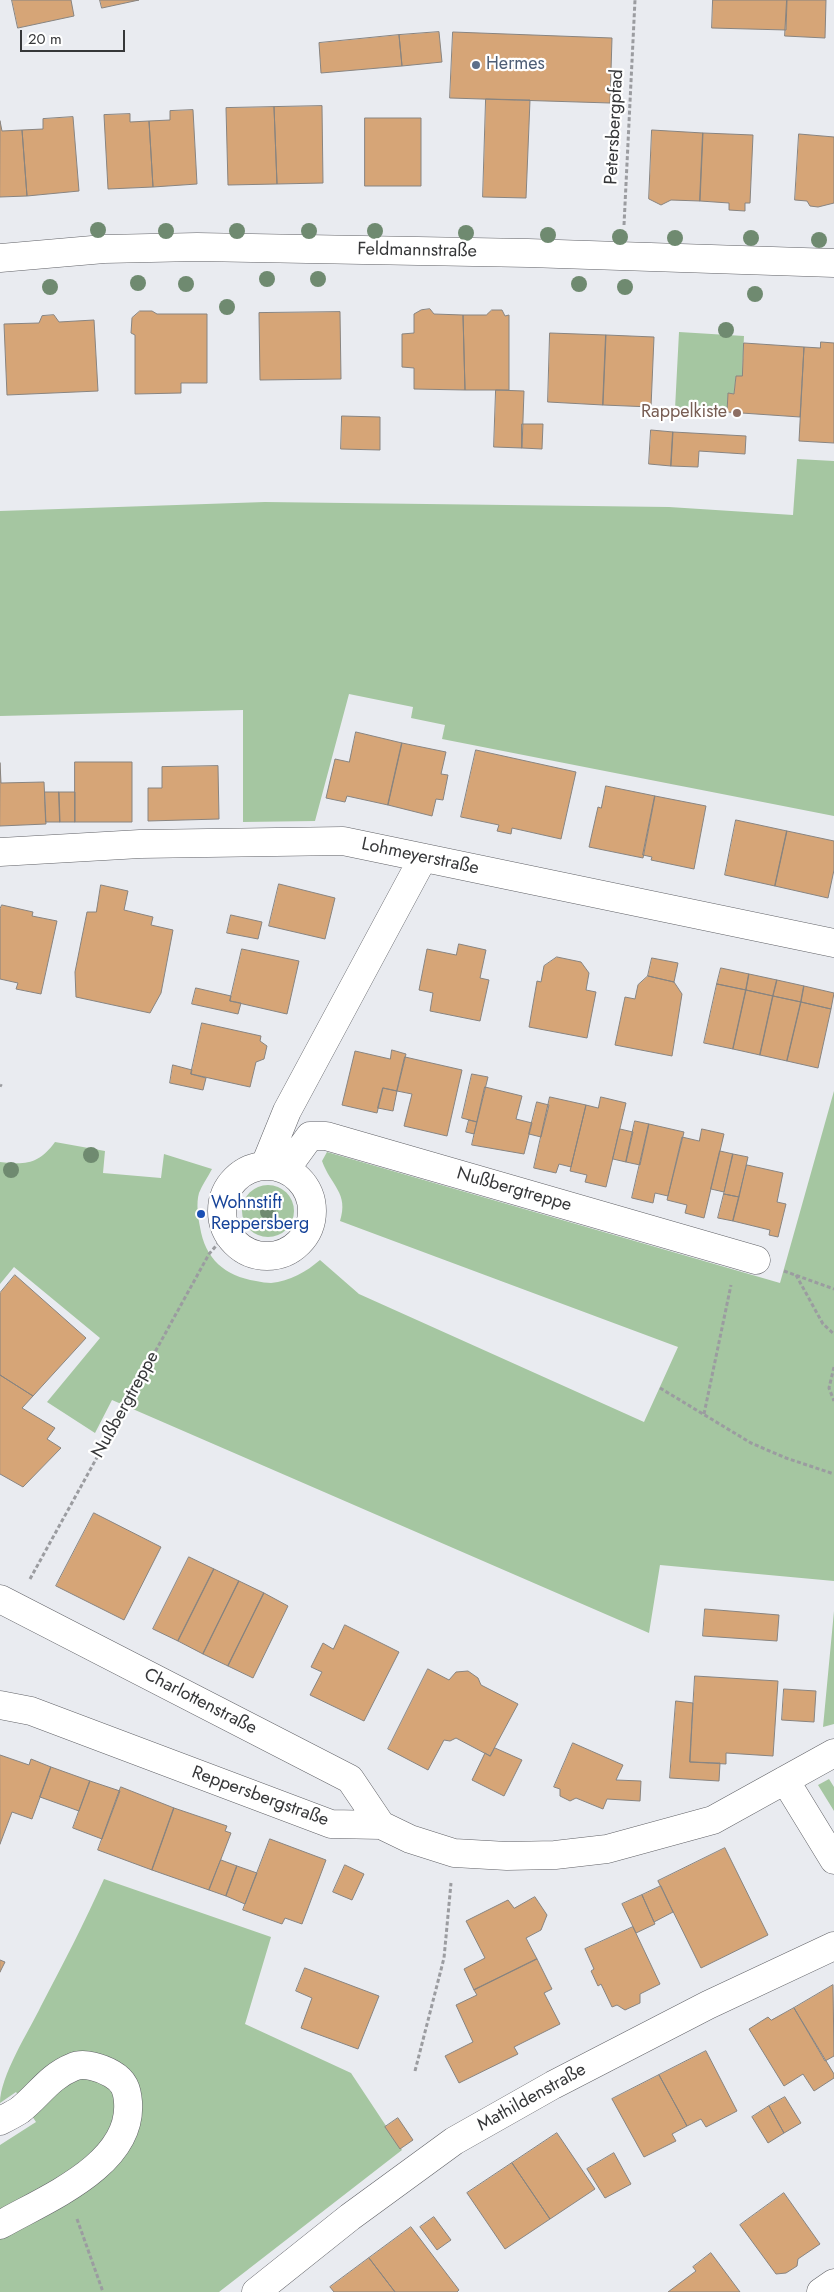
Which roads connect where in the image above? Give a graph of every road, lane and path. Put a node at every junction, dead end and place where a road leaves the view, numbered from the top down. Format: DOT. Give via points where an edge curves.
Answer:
graph roads {
  1 [pos="635,0"];
  2 [pos="622,256"];
  3 [pos="0,258"];
  4 [pos="834,263"];
  5 [pos="0,852"];
  6 [pos="423,858"];
  7 [pos="834,943"];
  8 [pos="276,1167"];
  9 [pos="227,1233"];
  10 [pos="747,1258"];
  11 [pos="834,1288"];
  12 [pos="834,1334"];
  13 [pos="834,1367"];
  14 [pos="660,1388"];
  15 [pos="834,1400"];
  16 [pos="704,1414"];
  17 [pos="834,1474"];
  18 [pos="29,1579"];
  19 [pos="0,1599"];
  20 [pos="0,1706"];
  21 [pos="834,1753"];
  22 [pos="785,1780"];
  23 [pos="381,1825"];
  24 [pos="454,1853"];
  25 [pos="834,1860"];
  26 [pos="834,1946"];
  27 [pos="415,2071"];
  28 [pos="0,2122"];
  29 [pos="66,2188"];
  30 [pos="0,2224"];
  31 [pos="834,2283"];
  32 [pos="103,2292"];
  33 [pos="256,2292"];
  34 [pos="821,2292"];
  1 -- 2 [label="path, Petersbergpfad"];
  2 -- 3 [label="street, Feldmannstraße" via="197,247 104,249"];
  2 -- 4 [label="street, Feldmannstraße"];
  5 -- 6 [label="street, Lohmeyerstraße" via="140,844 343,841"];
  6 -- 7 [label="street, Lohmeyerstraße"];
  6 -- 8 [label="street" via="287,1111"];
  8 -- 9 [label="street" via="244,1172 230,1185 222,1205"];
  8 -- 9 [label="street" via="302,1181 313,1204 311,1226 303,1240 292,1250 272,1257 256,1256 235,1244"];
  8 -- 10 [label="street, Nußbergtreppe" via="310,1136 326,1136"];
  9 -- 18 [label="path, Nußbergtreppe" via="209,1254"];
  10 -- 16 [label="path"];
  11 -- 12 [label="path" via="796,1275 823,1324"];
  13 -- 15 [label="path" via="829,1388"];
  14 -- 16 [label="path"];
  16 -- 17 [label="path" via="751,1443"];
  19 -- 23 [label="street, Charlottenstraße" via="350,1779"];
  20 -- 23 [label="street, Reppersbergstraße" via="31,1711 331,1824"];
  21 -- 22 [label="street, Reppersbergstraße"];
  22 -- 24 [label="street, Reppersbergstraße" via="713,1820 607,1848 507,1856"];
  22 -- 25 [label="street"];
  23 -- 24 [label="street, Reppersbergstraße" via="410,1839"];
  24 -- 27 [label="path" via="444,1958"];
  26 -- 33 [label="street, Mathildenstraße" via="651,2034 454,2141 350,2217"];
  28 -- 29 [label="street" via="20,2109 55,2076 75,2066 102,2068 122,2080 128,2109 123,2131 113,2150 94,2170"];
  29 -- 30 [label="street"];
  29 -- 32 [label="path"];
  31 -- 34 [label="street"];
}
